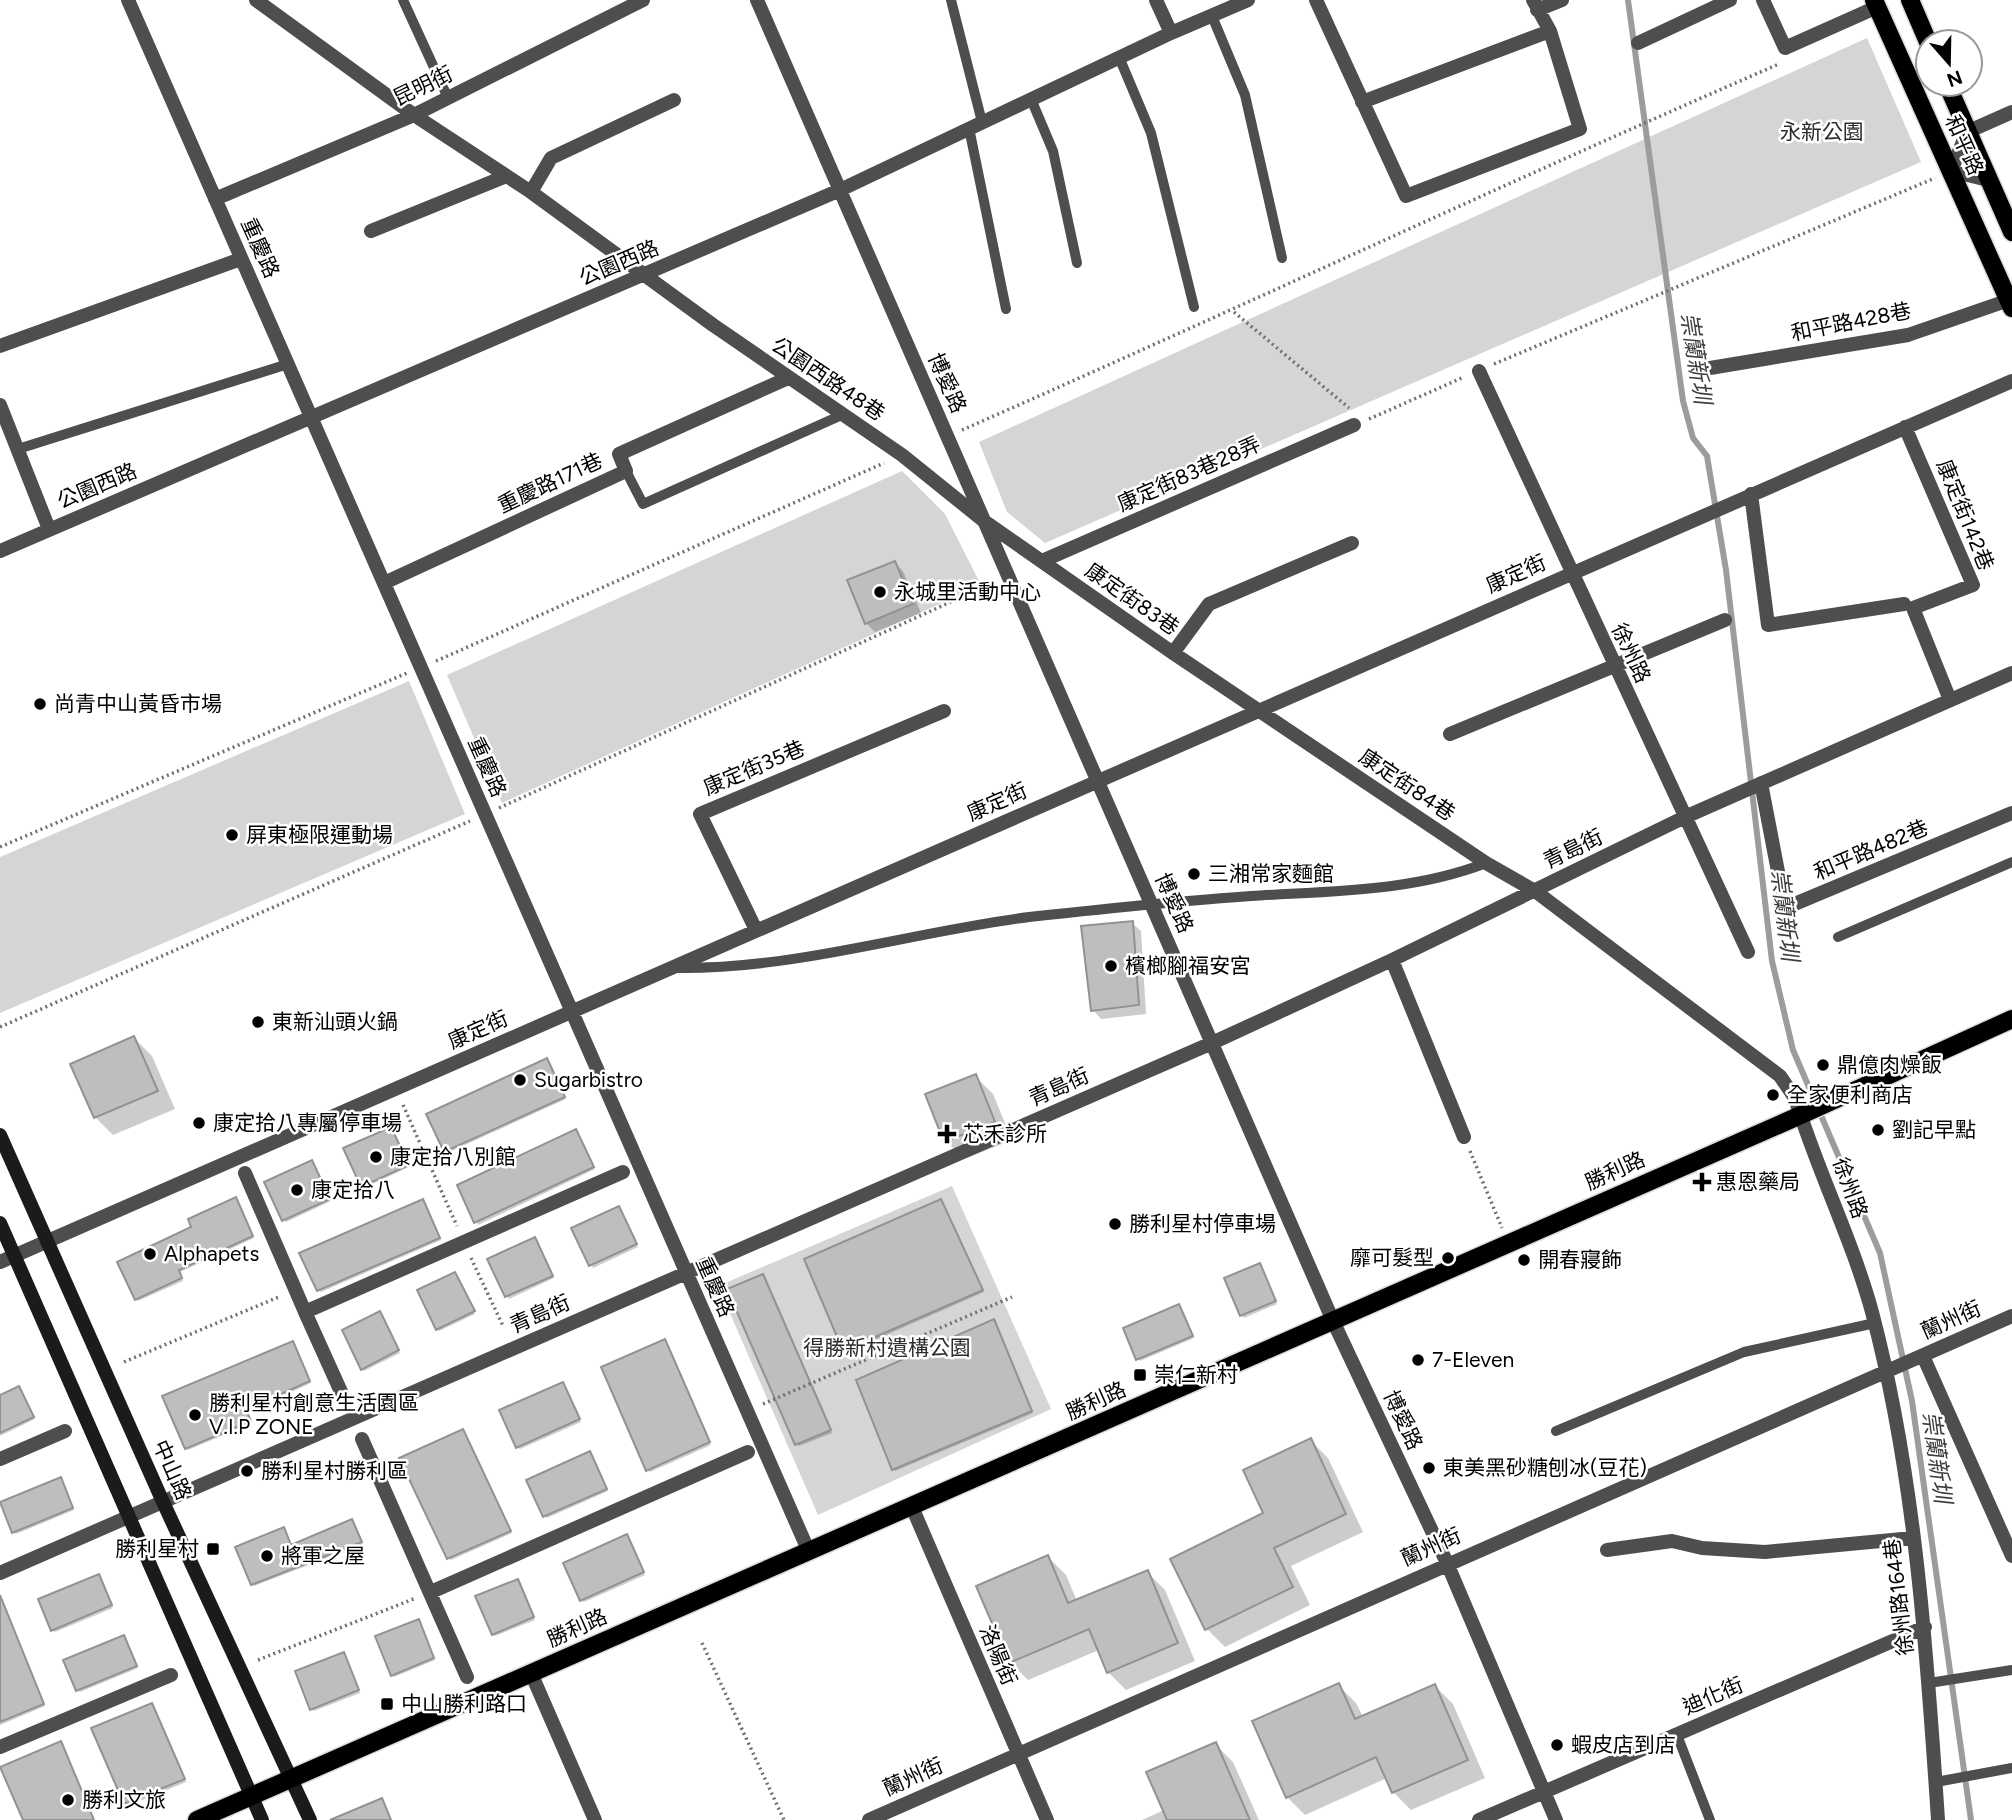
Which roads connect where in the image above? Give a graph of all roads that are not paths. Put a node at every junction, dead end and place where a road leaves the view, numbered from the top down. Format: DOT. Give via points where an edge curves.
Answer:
graph roads {
  1 [pos="128,0"];
  2 [pos="256,0"];
  3 [pos="403,0"];
  4 [pos="643,0"];
  5 [pos="757,0"];
  6 [pos="951,0"];
  7 [pos="1156,0"];
  8 [pos="1248,0"];
  9 [pos="1316,0"];
  10 [pos="1562,0"];
  11 [pos="1730,0"];
  12 [pos="1763,0"];
  13 [pos="1910,0"];
  14 [pos="1876,4"];
  15 [pos="1535,5"];
  16 [pos="1212,16"];
  17 [pos="1922,28"];
  18 [pos="1550,31"];
  19 [pos="1171,33"];
  20 [pos="1638,43"];
  21 [pos="1119,57"];
  22 [pos="448,98"];
  23 [pos="1953,98"];
  24 [pos="1031,99"];
  25 [pos="674,100"];
  26 [pos="1362,102"];
  27 [pos="2012,112"];
  28 [pos="414,115"];
  29 [pos="975,125"];
  30 [pos="1967,132"];
  31 [pos="1951,171"];
  32 [pos="504,177"];
  33 [pos="1988,180"];
  34 [pos="840,190"];
  35 [pos="531,192"];
  36 [pos="215,200"];
  37 [pos="371,231"];
  38 [pos="2012,232"];
  39 [pos="1282,258"];
  40 [pos="241,259"];
  41 [pos="1077,263"];
  42 [pos="646,275"];
  43 [pos="2010,304"];
  44 [pos="1194,307"];
  45 [pos="1006,309"];
  46 [pos="0,345"];
  47 [pos="288,364"];
  48 [pos="1698,370"];
  49 [pos="1479,371"];
  50 [pos="788,378"];
  51 [pos="2012,381"];
  52 [pos="0,405"];
  53 [pos="844,414"];
  54 [pos="310,416"];
  55 [pos="1359,423"];
  56 [pos="1905,427"];
  57 [pos="18,449"];
  58 [pos="626,471"];
  59 [pos="1751,494"];
  60 [pos="984,521"];
  61 [pos="49,529"];
  62 [pos="1352,543"];
  63 [pos="0,551"];
  64 [pos="1042,561"];
  65 [pos="1571,573"];
  66 [pos="384,583"];
  67 [pos="1905,604"];
  68 [pos="1725,620"];
  69 [pos="1173,653"];
  70 [pos="1614,666"];
  71 [pos="2012,673"];
  72 [pos="1950,700"];
  73 [pos="1258,710"];
  74 [pos="944,711"];
  75 [pos="1450,734"];
  76 [pos="1097,780"];
  77 [pos="1761,783"];
  78 [pos="2012,813"];
  79 [pos="1685,817"];
  80 [pos="2012,862"];
  81 [pos="1486,863"];
  82 [pos="1535,891"];
  83 [pos="1151,903"];
  84 [pos="756,930"];
  85 [pos="1838,937"];
  86 [pos="1748,952"];
  87 [pos="1392,960"];
  88 [pos="671,968"];
  89 [pos="572,1012"];
  90 [pos="2012,1019"];
  91 [pos="1212,1043"];
  92 [pos="1804,1114"];
  93 [pos="0,1135"];
  94 [pos="1464,1137"];
  95 [pos="623,1172"];
  96 [pos="245,1173"];
  97 [pos="0,1223"];
  98 [pos="47,1242"];
  99 [pos="15,1256"];
  100 [pos="0,1262"];
  101 [pos="686,1273"];
  102 [pos="305,1312"];
  103 [pos="2012,1316"];
  104 [pos="1333,1321"];
  105 [pos="1875,1323"];
  106 [pos="1918,1358"];
  107 [pos="1891,1369"];
  108 [pos="342,1394"];
  109 [pos="65,1431"];
  110 [pos="1556,1431"];
  111 [pos="362,1439"];
  112 [pos="748,1452"];
  113 [pos="0,1459"];
  114 [pos="163,1502"];
  115 [pos="912,1507"];
  116 [pos="130,1516"];
  117 [pos="1913,1538"];
  118 [pos="1607,1550"];
  119 [pos="809,1552"];
  120 [pos="2012,1556"];
  121 [pos="1447,1563"];
  122 [pos="0,1573"];
  123 [pos="431,1592"];
  124 [pos="1925,1627"];
  125 [pos="2012,1670"];
  126 [pos="531,1673"];
  127 [pos="171,1675"];
  128 [pos="467,1677"];
  129 [pos="1935,1682"];
  130 [pos="1677,1735"];
  131 [pos="0,1747"];
  132 [pos="1017,1754"];
  133 [pos="2012,1768"];
  134 [pos="292,1779"];
  135 [pos="1936,1782"];
  136 [pos="1544,1792"];
  137 [pos="251,1796"];
  138 [pos="197,1820"];
  139 [pos="262,1820"];
  140 [pos="310,1820"];
  141 [pos="595,1820"];
  142 [pos="869,1820"];
  143 [pos="1046,1820"];
  144 [pos="1479,1820"];
  145 [pos="1556,1820"];
  146 [pos="1710,1820"];
  147 [pos="1938,1820"];
  1 -- 36 [label="street, 重慶路"];
  2 -- 28 [label="street, 公園西路48巷"];
  3 -- 22 [label="lane"];
  4 -- 22 [label="street, 昆明街"];
  5 -- 34 [label="street, 博愛路"];
  6 -- 29 [label="lane"];
  7 -- 19 [label="street"];
  8 -- 16 [label="street, 公園西路"];
  9 -- 26 [label="street"];
  10 -- 15 [label="street"];
  11 -- 20 [label="street"];
  12 -- 14 [label="street" via="1785,48"];
  13 -- 17 [label="main road"];
  14 -- 31 [label="main road, 和平路"];
  15 -- 18 [label="street"];
  16 -- 19 [label="street, 公園西路"];
  16 -- 39 [label="lane" via="1245,95"];
  18 -- 26 [label="street"];
  18 -- 26 [label="street" via="1580,130 1406,196"];
  19 -- 21 [label="street, 公園西路"];
  21 -- 24 [label="street, 公園西路"];
  21 -- 44 [label="lane" via="1151,133"];
  22 -- 28 [label="street, 昆明街"];
  23 -- 30 [label="main road, 和平路"];
  24 -- 29 [label="street, 公園西路"];
  24 -- 41 [label="lane" via="1053,151"];
  25 -- 35 [label="street" via="551,158"];
  27 -- 30 [label="street"];
  28 -- 32 [label="street, 公園西路48巷"];
  28 -- 36 [label="street, 昆明街"];
  29 -- 34 [label="street, 公園西路"];
  29 -- 45 [label="lane"];
  30 -- 31 [label="street"];
  30 -- 33 [label="main road, 和平路"];
  31 -- 33 [label="street"];
  31 -- 43 [label="main road, 和平路"];
  32 -- 35 [label="street, 公園西路48巷"];
  32 -- 37 [label="street"];
  33 -- 38 [label="main road, 和平路"];
  34 -- 42 [label="street, 公園西路"];
  34 -- 60 [label="street, 博愛路"];
  35 -- 42 [label="street, 公園西路48巷"];
  36 -- 40 [label="street, 重慶路"];
  40 -- 46 [label="street"];
  40 -- 47 [label="street, 重慶路"];
  42 -- 50 [label="street, 公園西路48巷"];
  42 -- 54 [label="street, 公園西路"];
  43 -- 48 [label="street, 和平路428巷" via="1908,335"];
  47 -- 54 [label="street, 重慶路"];
  47 -- 57 [label="lane"];
  49 -- 65 [label="street, 徐州路"];
  50 -- 53 [label="street, 公園西路48巷"];
  50 -- 58 [label="street, 重慶路171巷" via="619,454"];
  51 -- 56 [label="street, 康定街"];
  52 -- 57 [label="street"];
  53 -- 58 [label="lane" via="643,504"];
  53 -- 60 [label="street, 公園西路48巷"];
  54 -- 61 [label="street, 公園西路"];
  54 -- 66 [label="street, 重慶路"];
  55 -- 64 [label="street, 康定街83巷28弄"];
  56 -- 59 [label="street, 康定街"];
  56 -- 72 [label="street, 康定街142巷" via="1973,585 1913,608"];
  57 -- 61 [label="street"];
  58 -- 66 [label="street, 重慶路171巷"];
  59 -- 65 [label="street, 康定街"];
  59 -- 67 [label="street" via="1768,625"];
  60 -- 64 [label="street, 康定街83巷"];
  60 -- 76 [label="street, 博愛路"];
  61 -- 63 [label="street, 公園西路"];
  62 -- 69 [label="street" via="1209,604"];
  64 -- 69 [label="street, 康定街83巷"];
  65 -- 70 [label="street, 徐州路"];
  65 -- 73 [label="street, 康定街"];
  66 -- 89 [label="street, 重慶路"];
  68 -- 70 [label="street"];
  69 -- 73 [label="street, 康定街83巷"];
  70 -- 75 [label="street"];
  70 -- 79 [label="street, 徐州路"];
  71 -- 72 [label="street, 青島街"];
  72 -- 77 [label="street, 青島街"];
  73 -- 76 [label="street, 康定街"];
  73 -- 81 [label="street, 康定街84巷"];
  74 -- 84 [label="street, 康定街35巷" via="700,814"];
  76 -- 83 [label="street, 博愛路"];
  76 -- 84 [label="street, 康定街"];
  77 -- 78 [label="street, 和平路482巷" via="1785,908"];
  77 -- 79 [label="street, 青島街"];
  79 -- 82 [label="street, 青島街"];
  79 -- 86 [label="street, 徐州路"];
  80 -- 85 [label="lane"];
  81 -- 82 [label="street, 康定街84巷"];
  81 -- 83 [label="lane" via="1412,885"];
  82 -- 87 [label="street, 青島街"];
  82 -- 92 [label="street, 徐州路" via="1780,1076"];
  83 -- 88 [label="lane" via="1019,919 723,968"];
  83 -- 91 [label="street, 博愛路"];
  84 -- 88 [label="street, 康定街"];
  87 -- 91 [label="street, 青島街"];
  87 -- 94 [label="street"];
  88 -- 89 [label="street, 康定街"];
  89 -- 98 [label="street, 康定街"];
  89 -- 101 [label="street, 重慶路"];
  90 -- 92 [label="main road, 勝利路"];
  91 -- 101 [label="street, 青島街"];
  91 -- 104 [label="street, 博愛路"];
  92 -- 104 [label="main road, 勝利路"];
  92 -- 105 [label="street, 徐州路"];
  93 -- 98 [label="street, 中山路"];
  95 -- 102 [label="street"];
  96 -- 102 [label="street"];
  97 -- 99 [label="street"];
  98 -- 99 [label="street, 康定街"];
  98 -- 114 [label="street, 中山路"];
  99 -- 100 [label="street, 康定街"];
  99 -- 116 [label="street"];
  101 -- 114 [label="street, 青島街"];
  101 -- 119 [label="street, 重慶路"];
  102 -- 108 [label="street"];
  103 -- 106 [label="street, 蘭州街"];
  104 -- 115 [label="main road, 勝利路"];
  104 -- 121 [label="street, 博愛路"];
  105 -- 107 [label="street, 徐州路"];
  105 -- 110 [label="lane" via="1744,1352"];
  106 -- 107 [label="street, 蘭州街"];
  106 -- 120 [label="street"];
  107 -- 117 [label="street, 徐州路164巷"];
  107 -- 121 [label="street, 蘭州街"];
  109 -- 113 [label="street"];
  111 -- 123 [label="street"];
  112 -- 123 [label="street"];
  114 -- 116 [label="street, 青島街"];
  114 -- 134 [label="street, 中山路"];
  115 -- 119 [label="main road, 勝利路"];
  115 -- 132 [label="street, 洛陽街"];
  116 -- 122 [label="street, 青島街"];
  116 -- 137 [label="street"];
  117 -- 118 [label="street" via="1765,1552 1672,1541"];
  117 -- 124 [label="street, 徐州路164巷"];
  119 -- 126 [label="main road, 勝利路"];
  121 -- 132 [label="street, 蘭州街"];
  121 -- 136 [label="street, 博愛路"];
  123 -- 128 [label="street"];
  124 -- 129 [label="street, 徐州路164巷"];
  124 -- 130 [label="street, 迪化街"];
  125 -- 129 [label="lane"];
  126 -- 134 [label="main road, 勝利路"];
  126 -- 141 [label="street"];
  127 -- 131 [label="street"];
  129 -- 135 [label="street, 徐州路164巷"];
  130 -- 136 [label="street, 迪化街"];
  130 -- 146 [label="lane"];
  132 -- 142 [label="street, 蘭州街"];
  132 -- 143 [label="street, 洛陽街"];
  133 -- 135 [label="lane"];
  134 -- 137 [label="main road, 勝利路"];
  134 -- 140 [label="street, 中山路"];
  135 -- 147 [label="street, 徐州路164巷"];
  136 -- 144 [label="street, 迪化街"];
  136 -- 145 [label="street, 博愛路"];
  137 -- 138 [label="main road, 勝利路"];
  137 -- 139 [label="street"];
}
